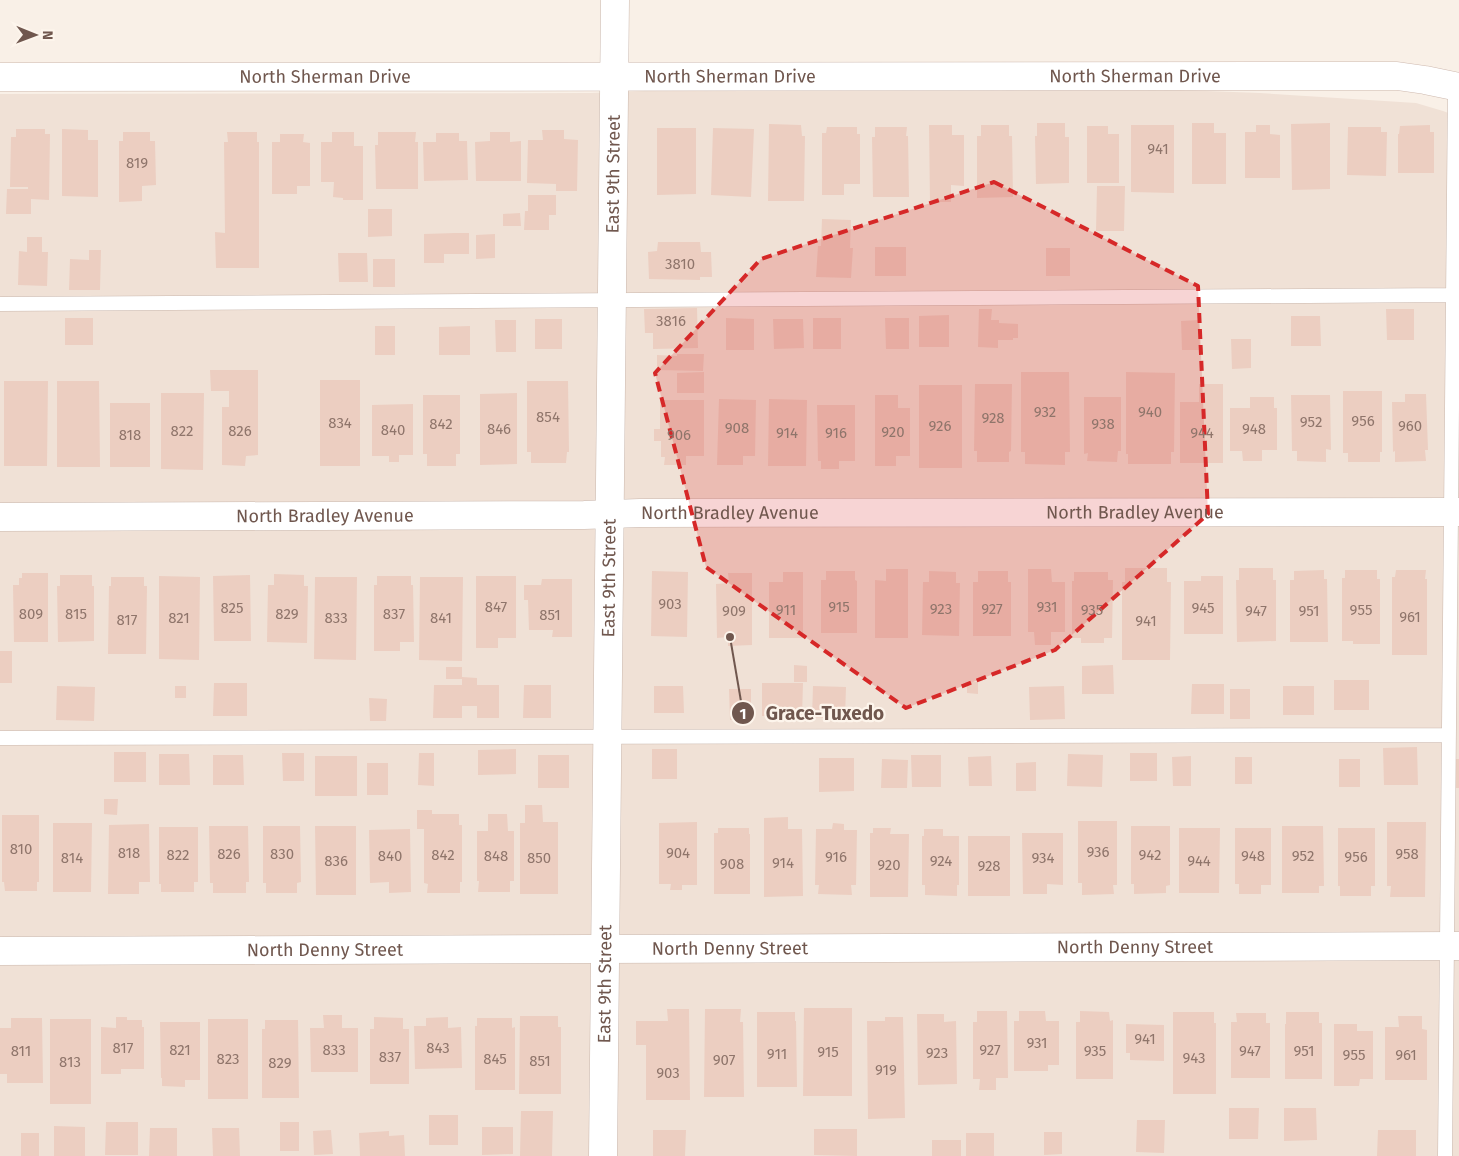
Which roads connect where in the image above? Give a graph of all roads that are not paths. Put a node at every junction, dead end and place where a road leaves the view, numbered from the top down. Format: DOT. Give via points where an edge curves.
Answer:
graph roads {
  1 [pos="615,0"];
  2 [pos="614,76"];
  3 [pos="0,77"];
  4 [pos="1457,87"];
  5 [pos="1453,295"];
  6 [pos="612,300"];
  7 [pos="0,304"];
  8 [pos="1455,512"];
  9 [pos="610,514"];
  10 [pos="0,517"];
  11 [pos="1449,734"];
  12 [pos="607,737"];
  13 [pos="0,738"];
  14 [pos="1453,946"];
  15 [pos="605,949"];
  16 [pos="0,951"];
  17 [pos="1450,1155"];
  18 [pos="603,1156"];
  1 -- 2 [label="street, East 9th Street"];
  2 -- 3 [label="street, North Sherman Drive"];
  2 -- 4 [label="street, North Sherman Drive" via="1397,76"];
  2 -- 6 [label="street, East 9th Street"];
  4 -- 5 [label="lane"];
  5 -- 6 [label="lane"];
  5 -- 8 [label="lane"];
  6 -- 7 [label="lane"];
  6 -- 9 [label="street, East 9th Street"];
  8 -- 9 [label="street, North Bradley Avenue"];
  8 -- 11 [label="lane"];
  9 -- 10 [label="street, North Bradley Avenue"];
  9 -- 12 [label="street, East 9th Street"];
  11 -- 12 [label="lane"];
  11 -- 14 [label="lane"];
  12 -- 13 [label="lane"];
  12 -- 15 [label="street, East 9th Street"];
  14 -- 15 [label="street, North Denny Street"];
  14 -- 17 [label="lane"];
  15 -- 16 [label="street, North Denny Street"];
  15 -- 18 [label="street, East 9th Street"];
}
